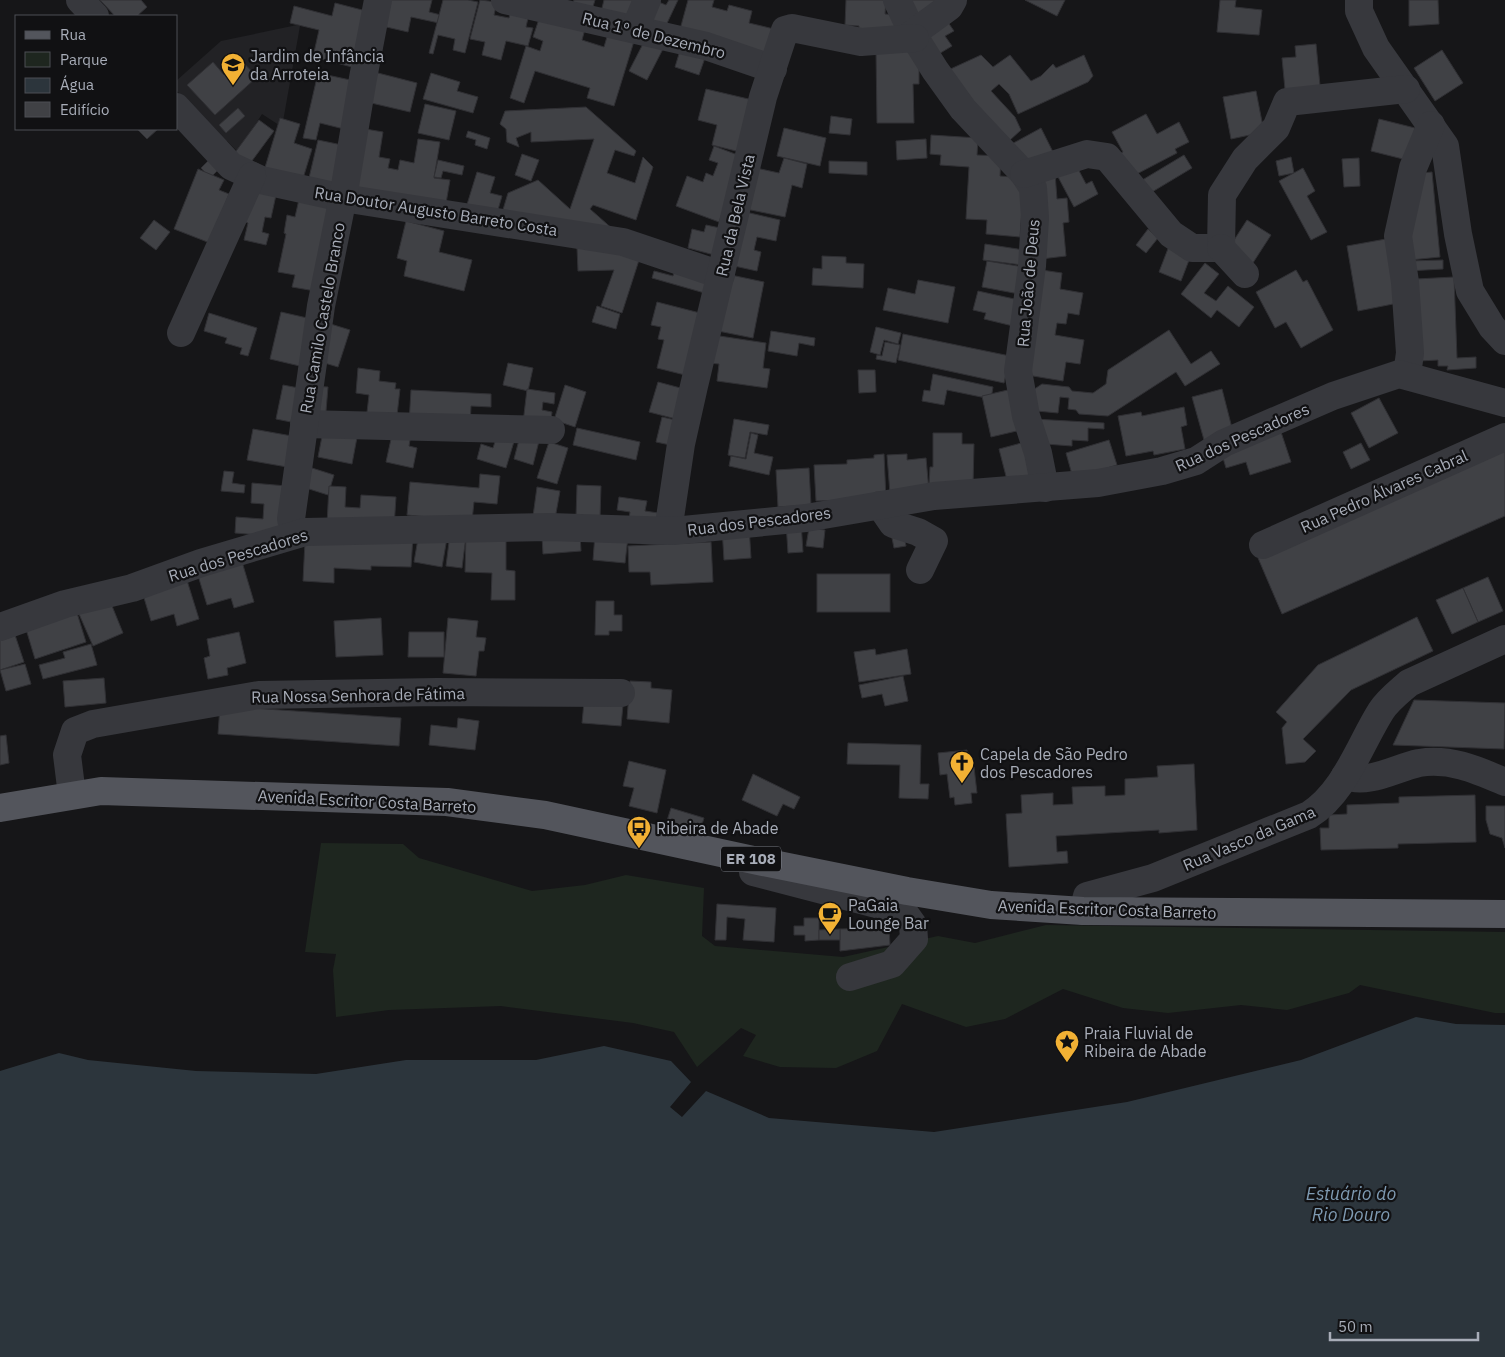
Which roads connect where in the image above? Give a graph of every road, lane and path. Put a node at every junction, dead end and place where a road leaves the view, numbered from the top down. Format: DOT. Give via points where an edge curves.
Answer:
graph roads {
  1 [pos="80,0"];
  2 [pos="378,0"];
  3 [pos="505,0"];
  4 [pos="647,0"];
  5 [pos="897,0"];
  6 [pos="953,0"];
  7 [pos="1359,0"];
  8 [pos="94,15"];
  9 [pos="635,29"];
  10 [pos="914,36"];
  11 [pos="773,69"];
  12 [pos="1406,89"];
  13 [pos="178,109"];
  14 [pos="1431,125"];
  15 [pos="1024,174"];
  16 [pos="252,176"];
  17 [pos="343,198"];
  18 [pos="1222,248"];
  19 [pos="1245,274"];
  20 [pos="721,275"];
  21 [pos="181,332"];
  22 [pos="1505,341"];
  23 [pos="1406,376"];
  24 [pos="1505,403"];
  25 [pos="304,424"];
  26 [pos="551,430"];
  27 [pos="1505,437"];
  28 [pos="1045,488"];
  29 [pos="880,505"];
  30 [pos="291,519"];
  31 [pos="668,531"];
  32 [pos="1263,545"];
  33 [pos="920,570"];
  34 [pos="0,627"];
  35 [pos="1505,639"];
  36 [pos="621,693"];
  37 [pos="1345,776"];
  38 [pos="1505,782"];
  39 [pos="72,795"];
  40 [pos="0,808"];
  41 [pos="742,857"];
  42 [pos="1083,911"];
  43 [pos="1505,914"];
  44 [pos="850,977"];
  1 -- 8 [label="street"];
  2 -- 17 [label="street, Rua Camilo Castelo Branco"];
  3 -- 9 [label="street, Rua 1º de Dezembro"];
  4 -- 9 [label="street"];
  5 -- 10 [label="street, Rua João de Deus"];
  6 -- 10 [label="street"];
  7 -- 12 [label="street" via="1359,11 1376,48"];
  9 -- 11 [label="street, Rua 1º de Dezembro" via="706,46"];
  10 -- 11 [label="street, Rua da Bela Vista" via="862,42 792,28 785,30"];
  10 -- 15 [label="street, Rua João de Deus" via="963,109"];
  11 -- 20 [label="street, Rua da Bela Vista" via="761,106"];
  12 -- 14 [label="street"];
  12 -- 18 [label="street" via="1287,102 1276,128 1246,159 1222,195"];
  13 -- 16 [label="street, Rua Doutor Augusto Barreto Costa" via="230,166"];
  14 -- 22 [label="street" via="1445,146 1470,291 1492,327"];
  14 -- 23 [label="street" via="1413,168 1398,236 1406,282 1409,344"];
  15 -- 18 [label="street" via="1087,154 1107,157 1171,234 1192,248"];
  15 -- 28 [label="street, Rua João de Deus" via="1033,188 1035,218 1018,370"];
  16 -- 17 [label="street, Rua Doutor Augusto Barreto Costa"];
  16 -- 21 [label="street"];
  17 -- 20 [label="street, Rua Doutor Augusto Barreto Costa" via="624,242"];
  17 -- 25 [label="street, Rua Camilo Castelo Branco" via="321,306"];
  18 -- 19 [label="street"];
  20 -- 31 [label="street, Rua da Bela Vista" via="680,444"];
  23 -- 24 [label="street, Rua dos Pescadores"];
  23 -- 28 [label="street, Rua dos Pescadores" via="1399,374 1376,380 1334,396 1224,442 1196,461 1162,472"];
  25 -- 26 [label="street"];
  25 -- 30 [label="street, Rua Camilo Castelo Branco"];
  27 -- 32 [label="street, Rua Pedro Álvares Cabral"];
  28 -- 29 [label="street, Rua dos Pescadores" via="934,496"];
  29 -- 31 [label="street, Rua dos Pescadores" via="806,518"];
  29 -- 33 [label="street" via="893,524 934,541"];
  31 -- 34 [label="street, Rua dos Pescadores" via="550,526 306,532 201,563 132,588 65,604"];
  35 -- 37 [label="street, Rua Vasco da Gama" via="1408,684 1397,693 1382,710"];
  36 -- 39 [label="street, Rua Nossa Senhora de Fátima" via="259,695 93,724 75,731 67,755"];
  37 -- 38 [label="street" via="1358,780 1420,763 1452,763"];
  37 -- 42 [label="street, Rua Vasco da Gama" via="1323,806 1309,815 1153,878 1087,896"];
  39 -- 40 [label="main road, Avenida Escritor Costa Barreto / ER 108"];
  39 -- 41 [label="main road, Avenida Escritor Costa Barreto / ER 108" via="101,791 447,802 545,815"];
  41 -- 42 [label="main road, Avenida Escritor Costa Barreto / ER 108" via="991,906"];
  41 -- 44 [label="street" via="748,870 903,911 913,925 914,939 892,964"];
  42 -- 43 [label="main road, Avenida Escritor Costa Barreto / ER 108"];
}
